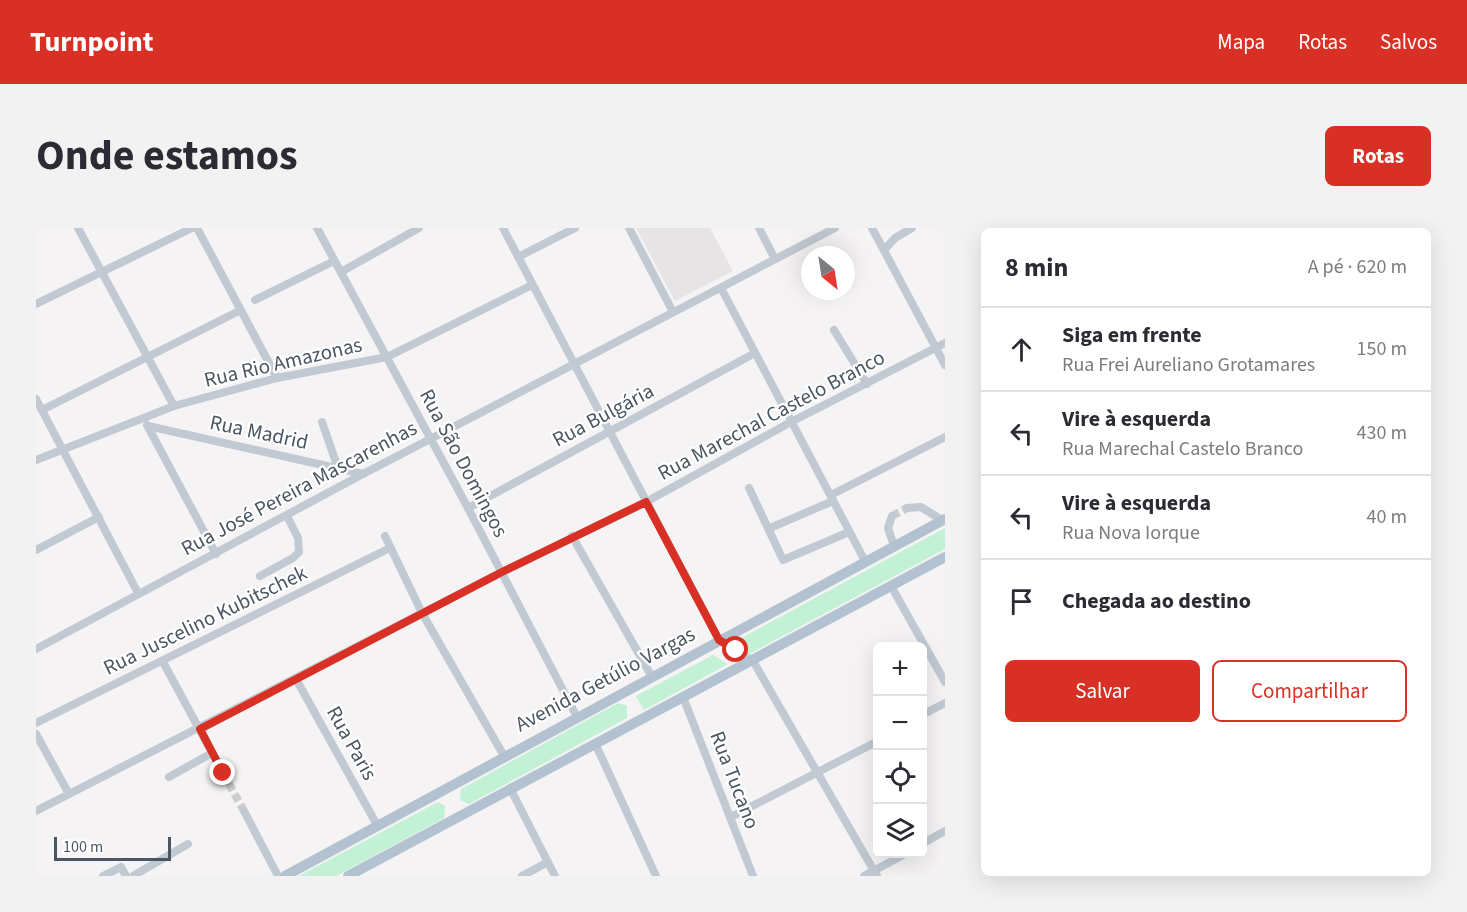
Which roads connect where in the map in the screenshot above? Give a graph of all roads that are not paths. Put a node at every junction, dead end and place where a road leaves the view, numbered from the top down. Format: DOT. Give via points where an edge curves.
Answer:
graph roads {
  1 [pos="78,228"];
  2 [pos="192,228"];
  3 [pos="197,228"];
  4 [pos="317,228"];
  5 [pos="419,228"];
  6 [pos="503,228"];
  7 [pos="575,228"];
  8 [pos="629,228"];
  9 [pos="759,228"];
  10 [pos="835,228"];
  11 [pos="872,228"];
  12 [pos="912,228"];
  13 [pos="884,250"];
  14 [pos="518,257"];
  15 [pos="775,260"];
  16 [pos="334,261"];
  17 [pos="341,272"];
  18 [pos="100,273"];
  19 [pos="532,285"];
  20 [pos="721,288"];
  21 [pos="255,300"];
  22 [pos="36,304"];
  23 [pos="239,311"];
  24 [pos="673,312"];
  25 [pos="834,330"];
  26 [pos="945,343"];
  27 [pos="936,347"];
  28 [pos="755,353"];
  29 [pos="387,357"];
  30 [pos="147,358"];
  31 [pos="945,364"];
  32 [pos="574,365"];
  33 [pos="277,378"];
  34 [pos="867,384"];
  35 [pos="36,399"];
  36 [pos="174,406"];
  37 [pos="42,410"];
  38 [pos="322,422"];
  39 [pos="791,422"];
  40 [pos="146,423"];
  41 [pos="609,432"];
  42 [pos="945,437"];
  43 [pos="430,438"];
  44 [pos="63,450"];
  45 [pos="36,460"];
  46 [pos="338,468"];
  47 [pos="363,474"];
  48 [pos="749,488"];
  49 [pos="832,498"];
  50 [pos="646,502"];
  51 [pos="468,508"];
  52 [pos="907,508"];
  53 [pos="287,516"];
  54 [pos="892,516"];
  55 [pos="99,517"];
  56 [pos="943,520"];
  57 [pos="770,528"];
  58 [pos="849,532"];
  59 [pos="385,536"];
  60 [pos="572,536"];
  61 [pos="894,546"];
  62 [pos="390,548"];
  63 [pos="36,550"];
  64 [pos="216,554"];
  65 [pos="945,557"];
  66 [pos="865,561"];
  67 [pos="502,572"];
  68 [pos="260,576"];
  69 [pos="891,586"];
  70 [pos="138,593"];
  71 [pos="422,613"];
  72 [pos="719,640"];
  73 [pos="36,649"];
  74 [pos="753,661"];
  75 [pos="163,662"];
  76 [pos="652,677"];
  77 [pos="296,679"];
  78 [pos="945,682"];
  79 [pos="683,697"];
  80 [pos="945,703"];
  81 [pos="927,712"];
  82 [pos="577,717"];
  83 [pos="36,723"];
  84 [pos="200,729"];
  85 [pos="36,734"];
  86 [pos="595,743"];
  87 [pos="873,744"];
  88 [pos="212,753"];
  89 [pos="504,756"];
  90 [pos="223,773"];
  91 [pos="820,773"];
  92 [pos="169,777"];
  93 [pos="510,788"];
  94 [pos="69,794"];
  95 [pos="36,811"];
  96 [pos="244,811"];
  97 [pos="731,817"];
  98 [pos="377,825"];
  99 [pos="945,831"];
  100 [pos="927,841"];
  101 [pos="188,844"];
  102 [pos="899,858"];
  103 [pos="548,862"];
  104 [pos="876,873"];
  105 [pos="103,876"];
  106 [pos="126,876"];
  107 [pos="133,876"];
  108 [pos="278,876"];
  109 [pos="285,876"];
  110 [pos="348,876"];
  111 [pos="522,876"];
  112 [pos="555,876"];
  113 [pos="656,876"];
  114 [pos="753,876"];
  115 [pos="864,876"];
  1 -- 18 [label="street"];
  2 -- 18 [label="street"];
  3 -- 23 [label="street"];
  4 -- 16 [label="street, Rua São Domingos"];
  5 -- 17 [label="street"];
  6 -- 14 [label="street"];
  7 -- 14 [label="street"];
  8 -- 24 [label="street"];
  9 -- 15 [label="street"];
  10 -- 15 [label="street, Rua José Pereira Mascarenhas"];
  11 -- 13 [label="street"];
  12 -- 13 [label="street"];
  13 -- 27 [label="street"];
  14 -- 19 [label="street"];
  15 -- 20 [label="street, Rua José Pereira Mascarenhas"];
  16 -- 17 [label="street, Rua São Domingos"];
  16 -- 21 [label="street"];
  17 -- 29 [label="street, Rua São Domingos"];
  18 -- 22 [label="street"];
  18 -- 30 [label="street"];
  19 -- 29 [label="street, Rua Rio Amazonas"];
  19 -- 32 [label="street"];
  20 -- 24 [label="street, Rua José Pereira Mascarenhas"];
  20 -- 28 [label="street"];
  23 -- 30 [label="street"];
  23 -- 33 [label="street"];
  24 -- 32 [label="street, Rua José Pereira Mascarenhas"];
  25 -- 34 [label="street"];
  26 -- 27 [label="street, Rua Marechal Castelo Branco"];
  27 -- 31 [label="street"];
  27 -- 34 [label="street, Rua Marechal Castelo Branco"];
  28 -- 39 [label="street"];
  28 -- 41 [label="street, Rua Bulgária"];
  29 -- 33 [label="street, Rua Rio Amazonas"];
  29 -- 43 [label="street, Rua São Domingos"];
  30 -- 36 [label="street"];
  30 -- 37 [label="street"];
  32 -- 41 [label="street"];
  32 -- 43 [label="street, Rua José Pereira Mascarenhas"];
  33 -- 36 [label="street, Rua Rio Amazonas"];
  34 -- 39 [label="street, Rua Marechal Castelo Branco"];
  35 -- 37 [label="street"];
  36 -- 40 [label="street, Rua Rio Amazonas"];
  37 -- 44 [label="street"];
  38 -- 46 [label="street"];
  39 -- 49 [label="street"];
  39 -- 50 [label="street, Rua Marechal Castelo Branco"];
  40 -- 44 [label="street, Rua Rio Amazonas"];
  40 -- 46 [label="street, Rua Madrid"];
  40 -- 64 [label="street"];
  41 -- 50 [label="street"];
  41 -- 51 [label="street, Rua Bulgária"];
  42 -- 49 [label="street"];
  43 -- 47 [label="street, Rua José Pereira Mascarenhas"];
  43 -- 51 [label="street, Rua São Domingos"];
  44 -- 45 [label="street, Rua Rio Amazonas"];
  44 -- 55 [label="street"];
  46 -- 47 [label="street, Rua Madrid"];
  47 -- 53 [label="street, Rua José Pereira Mascarenhas"];
  48 -- 57 [label="street"];
  49 -- 57 [label="street"];
  49 -- 58 [label="street"];
  50 -- 60 [label="street, Rua Marechal Castelo Branco"];
  50 -- 72 [label="street"];
  51 -- 67 [label="street, Rua São Domingos"];
  52 -- 56 [label="street" via="921,507"];
  53 -- 64 [label="street, Rua José Pereira Mascarenhas"];
  53 -- 68 [label="street" via="298,538 299,552"];
  54 -- 61 [label="street" via="888,528"];
  55 -- 63 [label="street"];
  55 -- 70 [label="street"];
  56 -- 61 [label="main road, Avenida Getúlio Vargas"];
  57 -- 58 [label="street" via="783,560"];
  58 -- 66 [label="street"];
  59 -- 62 [label="street"];
  60 -- 67 [label="street, Rua Marechal Castelo Branco"];
  60 -- 76 [label="street"];
  61 -- 66 [label="main road, Avenida Getúlio Vargas"];
  62 -- 71 [label="street"];
  62 -- 75 [label="street, Rua Juscelino Kubitschek"];
  64 -- 70 [label="street, Rua José Pereira Mascarenhas"];
  65 -- 69 [label="main road"];
  66 -- 72 [label="main road, Avenida Getúlio Vargas"];
  67 -- 71 [label="street, Rua Marechal Castelo Branco"];
  67 -- 82 [label="street, Rua São Domingos"];
  69 -- 74 [label="main road"];
  69 -- 78 [label="street"];
  70 -- 73 [label="street, Rua José Pereira Mascarenhas"];
  71 -- 77 [label="street, Rua Marechal Castelo Branco"];
  71 -- 89 [label="street"];
  72 -- 74 [label="street"];
  72 -- 76 [label="main road, Avenida Getúlio Vargas"];
  74 -- 79 [label="main road"];
  74 -- 91 [label="street"];
  75 -- 83 [label="street, Rua Juscelino Kubitschek"];
  75 -- 84 [label="street"];
  76 -- 82 [label="main road, Avenida Getúlio Vargas"];
  77 -- 84 [label="street, Rua Marechal Castelo Branco"];
  77 -- 98 [label="street, Rua Paris"];
  79 -- 86 [label="main road"];
  79 -- 97 [label="street, Rua Tucano"];
  80 -- 81 [label="street"];
  82 -- 89 [label="main road, Avenida Getúlio Vargas"];
  84 -- 88 [label="street"];
  84 -- 94 [label="street, Rua Marechal Castelo Branco"];
  85 -- 94 [label="street"];
  86 -- 93 [label="main road"];
  86 -- 113 [label="street"];
  87 -- 91 [label="street"];
  88 -- 90 [label="street"];
  88 -- 92 [label="street"];
  89 -- 98 [label="main road, Avenida Getúlio Vargas"];
  91 -- 97 [label="street"];
  91 -- 104 [label="street"];
  93 -- 103 [label="street"];
  93 -- 110 [label="main road"];
  94 -- 95 [label="street, Rua Marechal Castelo Branco"];
  96 -- 108 [label="street"];
  97 -- 114 [label="street, Rua Tucano"];
  98 -- 109 [label="main road, Avenida Getúlio Vargas"];
  99 -- 100 [label="street"];
  101 -- 107 [label="street"];
  102 -- 104 [label="street"];
  103 -- 111 [label="street"];
  103 -- 112 [label="street"];
  104 -- 115 [label="street"];
  105 -- 106 [label="street" via="121,867"];
}
